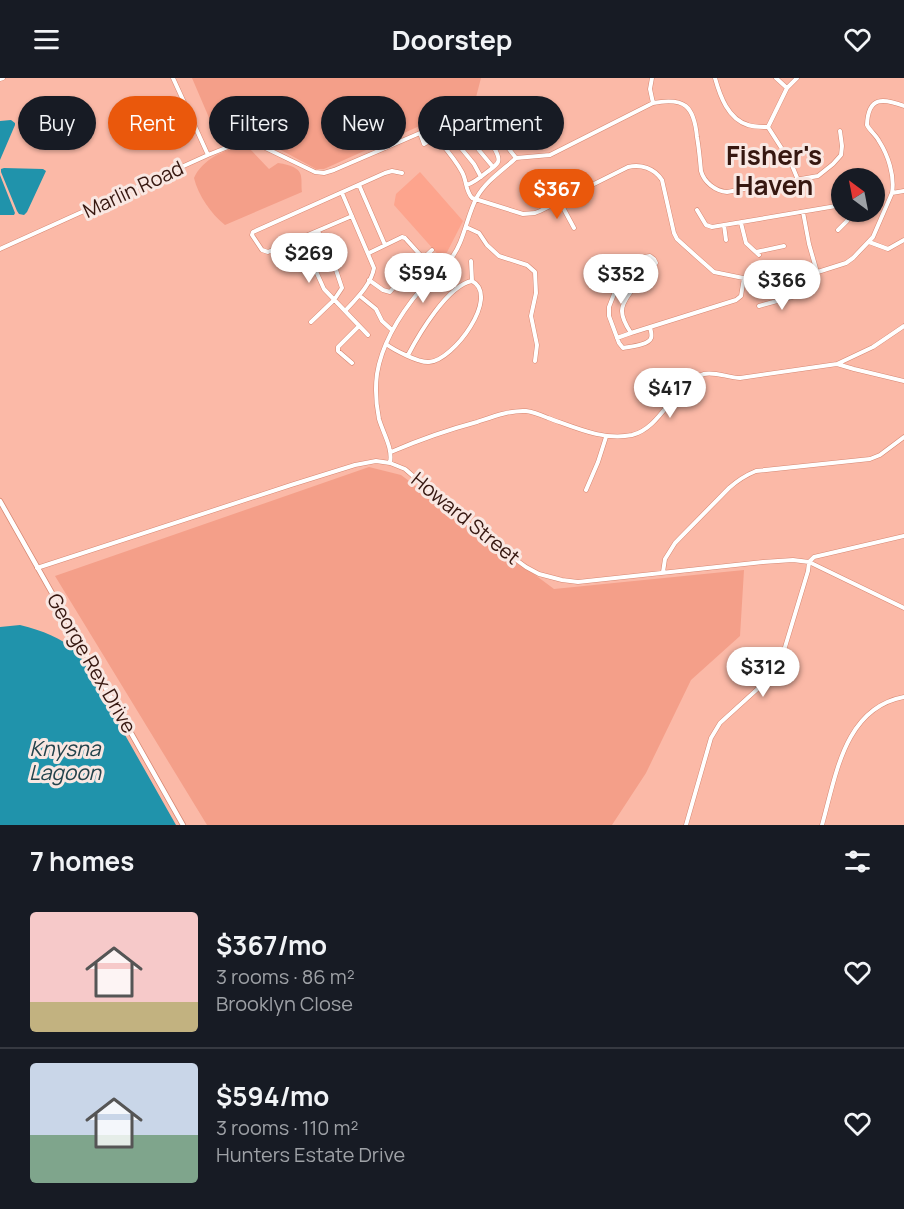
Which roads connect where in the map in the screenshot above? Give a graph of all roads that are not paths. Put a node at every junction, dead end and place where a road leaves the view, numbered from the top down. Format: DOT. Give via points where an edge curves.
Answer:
graph roads {
  1 [pos="173,78"];
  2 [pos="652,78"];
  3 [pos="715,78"];
  4 [pos="776,78"];
  5 [pos="797,78"];
  6 [pos="787,88"];
  7 [pos="653,102"];
  8 [pos="904,106"];
  9 [pos="768,127"];
  10 [pos="840,131"];
  11 [pos="418,134"];
  12 [pos="446,150"];
  13 [pos="463,150"];
  14 [pos="479,150"];
  15 [pos="496,150"];
  16 [pos="510,150"];
  17 [pos="208,154"];
  18 [pos="516,158"];
  19 [pos="493,167"];
  20 [pos="402,173"];
  21 [pos="481,177"];
  22 [pos="798,180"];
  23 [pos="467,184"];
  24 [pos="359,185"];
  25 [pos="904,191"];
  26 [pos="342,193"];
  27 [pos="892,193"];
  28 [pos="476,200"];
  29 [pos="560,202"];
  30 [pos="831,207"];
  31 [pos="697,210"];
  32 [pos="803,211"];
  33 [pos="352,216"];
  34 [pos="846,222"];
  35 [pos="741,223"];
  36 [pos="724,225"];
  37 [pos="466,227"];
  38 [pos="574,228"];
  39 [pos="838,230"];
  40 [pos="318,231"];
  41 [pos="301,238"];
  42 [pos="726,240"];
  43 [pos="904,240"];
  44 [pos="869,242"];
  45 [pos="385,245"];
  46 [pos="784,246"];
  47 [pos="0,249"];
  48 [pos="432,250"];
  49 [pos="369,253"];
  50 [pos="423,258"];
  51 [pos="471,261"];
  52 [pos="817,272"];
  53 [pos="744,278"];
  54 [pos="369,280"];
  55 [pos="472,280"];
  56 [pos="777,285"];
  57 [pos="799,295"];
  58 [pos="360,296"];
  59 [pos="334,300"];
  60 [pos="779,300"];
  61 [pos="759,306"];
  62 [pos="345,311"];
  63 [pos="311,322"];
  64 [pos="359,326"];
  65 [pos="904,326"];
  66 [pos="650,328"];
  67 [pos="392,330"];
  68 [pos="631,333"];
  69 [pos="368,335"];
  70 [pos="617,338"];
  71 [pos="386,344"];
  72 [pos="408,355"];
  73 [pos="535,361"];
  74 [pos="352,363"];
  75 [pos="837,364"];
  76 [pos="904,381"];
  77 [pos="606,436"];
  78 [pos="904,437"];
  79 [pos="391,452"];
  80 [pos="390,463"];
  81 [pos="586,490"];
  82 [pos="0,501"];
  83 [pos="904,536"];
  84 [pos="808,562"];
  85 [pos="37,568"];
  86 [pos="663,572"];
  87 [pos="904,608"];
  88 [pos="904,697"];
  89 [pos="183,825"];
  90 [pos="687,825"];
  91 [pos="822,825"];
  1 -- 17 [label="street"];
  2 -- 7 [label="street"];
  3 -- 9 [label="street" via="731,114 746,125"];
  4 -- 6 [label="street"];
  5 -- 6 [label="street"];
  6 -- 9 [label="street"];
  7 -- 18 [label="street" via="550,155"];
  7 -- 22 [label="street" via="675,102 692,113 702,174 717,190 727,192"];
  8 -- 27 [label="street" via="880,100 868,116 867,125 880,141 889,165"];
  9 -- 22 [label="street"];
  10 -- 22 [label="street" via="842,146 837,160 818,176"];
  11 -- 17 [label="street, Marlin Road" via="324,173 307,169 255,143 243,142"];
  12 -- 23 [label="street"];
  13 -- 21 [label="street"];
  14 -- 19 [label="street"];
  15 -- 19 [label="street" via="498,160"];
  16 -- 18 [label="street, Marlin Road"];
  17 -- 47 [label="street, Marlin Road"];
  18 -- 28 [label="street" via="484,187"];
  19 -- 21 [label="street"];
  20 -- 24 [label="street" via="389,172"];
  21 -- 23 [label="street"];
  23 -- 28 [label="street" via="468,193"];
  24 -- 26 [label="street"];
  24 -- 45 [label="street"];
  25 -- 27 [label="street"];
  26 -- 33 [label="street"];
  26 -- 41 [label="street" via="253,232 262,250 268,252"];
  27 -- 44 [label="street"];
  28 -- 29 [label="street" via="523,214"];
  28 -- 37 [label="street"];
  29 -- 38 [label="street"];
  29 -- 53 [label="street" via="621,170 646,167 662,180 675,236 714,272"];
  30 -- 32 [label="street"];
  31 -- 36 [label="street" via="709,227"];
  32 -- 35 [label="street"];
  32 -- 52 [label="street"];
  33 -- 40 [label="street"];
  33 -- 49 [label="street"];
  34 -- 39 [label="street"];
  35 -- 36 [label="street"];
  35 -- 46 [label="street" via="747,245 758,254"];
  36 -- 42 [label="street"];
  37 -- 67 [label="street" via="450,261 412,301"];
  37 -- 73 [label="street" via="479,233 499,256 527,265 535,272 531,316 537,345"];
  40 -- 41 [label="street"];
  40 -- 59 [label="street" via="341,283"];
  41 -- 59 [label="street" via="322,286"];
  43 -- 44 [label="street" via="888,249"];
  44 -- 52 [label="street" via="850,261"];
  45 -- 49 [label="street"];
  45 -- 50 [label="street" via="404,237"];
  48 -- 50 [label="street"];
  49 -- 54 [label="street" via="375,271"];
  50 -- 54 [label="street" via="393,290 388,292"];
  51 -- 55 [label="street"];
  52 -- 56 [label="street"];
  53 -- 56 [label="street"];
  53 -- 66 [label="street" via="741,296 736,300"];
  54 -- 58 [label="street"];
  55 -- 72 [label="street" via="436,310"];
  55 -- 72 [label="street" via="480,288 481,300 460,341 431,362"];
  56 -- 60 [label="street"];
  57 -- 60 [label="street"];
  58 -- 62 [label="street"];
  58 -- 67 [label="street"];
  59 -- 62 [label="street"];
  59 -- 63 [label="street"];
  60 -- 61 [label="street"];
  62 -- 64 [label="street"];
  64 -- 69 [label="street"];
  64 -- 74 [label="street" via="338,347"];
  65 -- 75 [label="street"];
  66 -- 68 [label="street"];
  66 -- 70 [label="street" via="651,338 642,344 623,348"];
  67 -- 71 [label="street"];
  68 -- 70 [label="street"];
  68 -- 70 [label="street" via="622,308 656,263 650,256 640,261 614,293 608,313"];
  71 -- 72 [label="street"];
  71 -- 79 [label="street" via="377,373 376,398"];
  75 -- 76 [label="street"];
  75 -- 77 [label="street" via="740,378 704,374 694,379 645,429 632,435"];
  77 -- 79 [label="street" via="532,412 517,411 440,432"];
  77 -- 81 [label="street"];
  78 -- 86 [label="street" via="870,459 756,471 739,479 675,543 665,559"];
  79 -- 80 [label="street"];
  80 -- 85 [label="street, Howard Street" via="355,465"];
  80 -- 86 [label="street, Howard Street" via="410,472 481,534 539,574 578,582"];
  82 -- 85 [label="street, George Rex Drive"];
  83 -- 84 [label="street, Howard Street" via="814,557"];
  84 -- 86 [label="street, Howard Street" via="763,562"];
  84 -- 87 [label="street"];
  84 -- 90 [label="street" via="779,668 715,730"];
  85 -- 89 [label="street, George Rex Drive"];
  88 -- 91 [label="street" via="887,702 867,716 849,738"];
}
